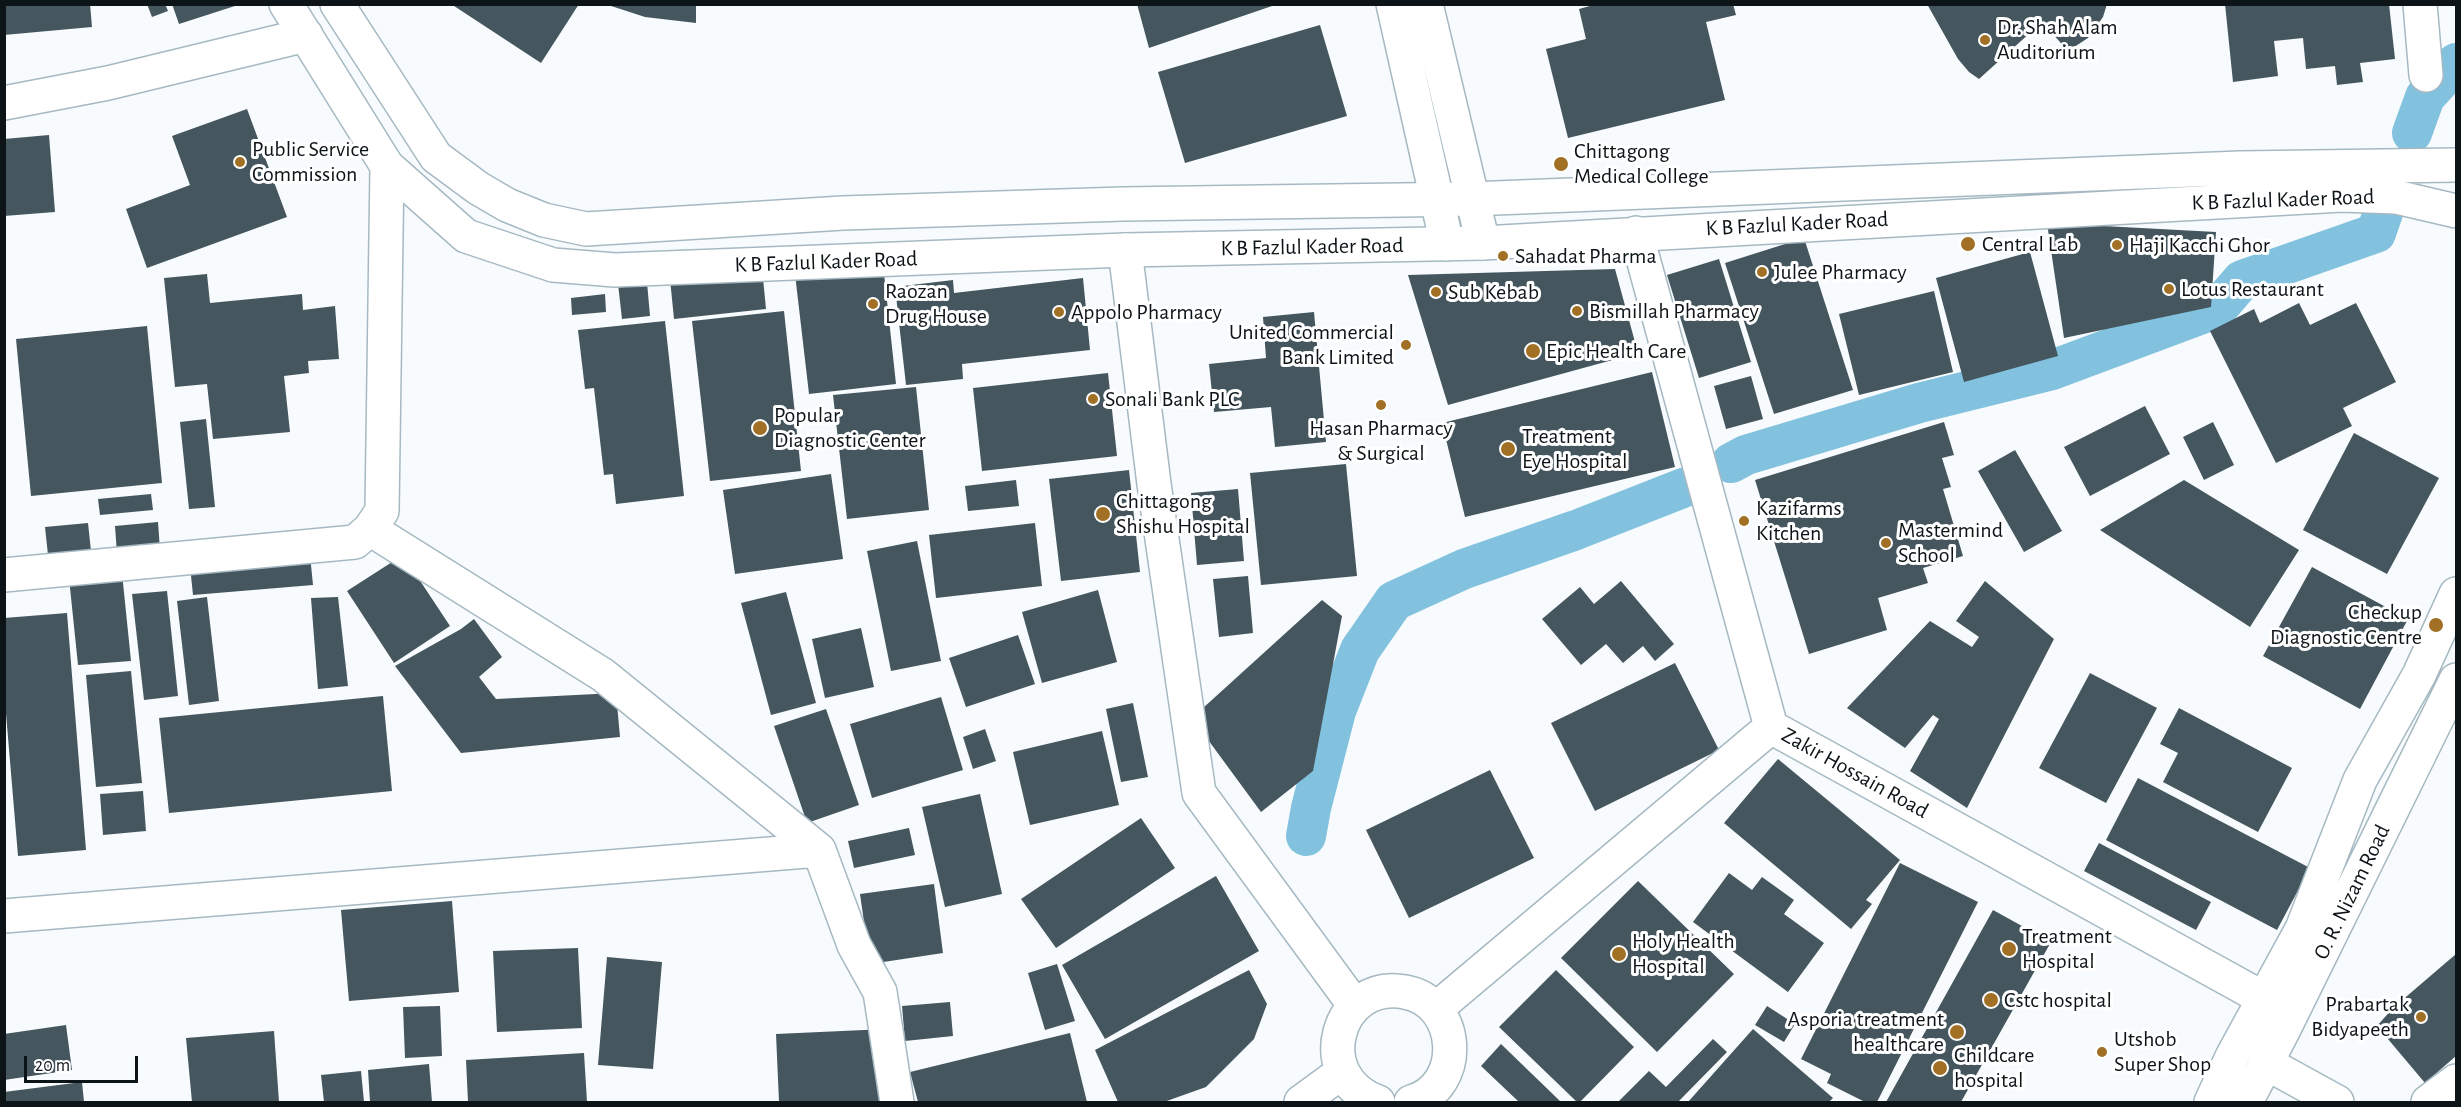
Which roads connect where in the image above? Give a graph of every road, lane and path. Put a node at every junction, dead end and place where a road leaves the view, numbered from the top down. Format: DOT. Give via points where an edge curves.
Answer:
graph roads {
  1 [pos="286,4"];
  2 [pos="337,4"];
  3 [pos="1393,4"];
  4 [pos="1426,4"];
  5 [pos="2420,4"];
  6 [pos="306,35"];
  7 [pos="2426,75"];
  8 [pos="4,103"];
  9 [pos="2457,165"];
  10 [pos="387,166"];
  11 [pos="1471,199"];
  12 [pos="1436,200"];
  13 [pos="2457,211"];
  14 [pos="1636,233"];
  15 [pos="1483,243"];
  16 [pos="1447,244"];
  17 [pos="1125,250"];
  18 [pos="370,530"];
  19 [pos="4,575"];
  20 [pos="2457,594"];
  21 [pos="2457,680"];
  22 [pos="1771,727"];
  23 [pos="819,850"];
  24 [pos="4,916"];
  25 [pos="1355,1006"];
  26 [pos="2278,1007"];
  27 [pos="1436,1009"];
  28 [pos="2266,1063"];
  29 [pos="1342,1072"];
  30 [pos="2457,1081"];
  31 [pos="1430,1098"];
  32 [pos="897,1102"];
  33 [pos="1301,1102"];
  34 [pos="1378,1102"];
  35 [pos="2211,1102"];
  36 [pos="2246,1102"];
  37 [pos="2337,1102"];
  38 [pos="2428,1102"];
  1 -- 6 [label="street, K B Fazlul Kader Road"];
  2 -- 12 [label="street, K B Fazlul Kader Road" via="436,157 507,205 544,220 586,229 878,212"];
  3 -- 12 [label="street"];
  4 -- 11 [label="street"];
  5 -- 7 [label="street"];
  6 -- 8 [label="street" via="108,83"];
  6 -- 10 [label="street, K B Fazlul Kader Road"];
  9 -- 11 [label="street, K B Fazlul Kader Road" via="2205,169"];
  10 -- 17 [label="street, K B Fazlul Kader Road" via="466,236 553,266 615,270"];
  10 -- 18 [label="street" via="382,511"];
  11 -- 12 [label="street, K B Fazlul Kader Road"];
  11 -- 15 [label="street"];
  12 -- 16 [label="street"];
  13 -- 14 [label="street, K B Fazlul Kader Road" via="2396,197 2342,195"];
  14 -- 15 [label="street, K B Fazlul Kader Road"];
  14 -- 22 [label="street"];
  15 -- 16 [label="street, K B Fazlul Kader Road"];
  16 -- 17 [label="street, K B Fazlul Kader Road"];
  17 -- 25 [label="street" via="1199,793"];
  18 -- 19 [label="street" via="355,542"];
  18 -- 23 [label="street" via="603,675"];
  20 -- 26 [label="street" via="2419,675 2360,780 2302,929"];
  21 -- 26 [label="street, O. R. Nizam Road"];
  22 -- 26 [label="street, Zakir Hossain Road"];
  22 -- 27 [label="street, Zakir Hossain Road"];
  23 -- 24 [label="street"];
  23 -- 32 [label="street" via="854,945 880,992"];
  25 -- 27 [label="street" via="1370,996 1406,992"];
  25 -- 29 [label="street" via="1338,1037 1337,1055"];
  26 -- 28 [label="street, O. R. Nizam Road"];
  26 -- 35 [label="street" via="2232,1058"];
  27 -- 31 [label="street" via="1446,1024 1451,1051 1444,1076"];
  28 -- 36 [label="street, O. R. Nizam Road"];
  28 -- 37 [label="street"];
  29 -- 33 [label="street"];
  29 -- 34 [label="street" via="1352,1087"];
  30 -- 38 [label="street"];
}
